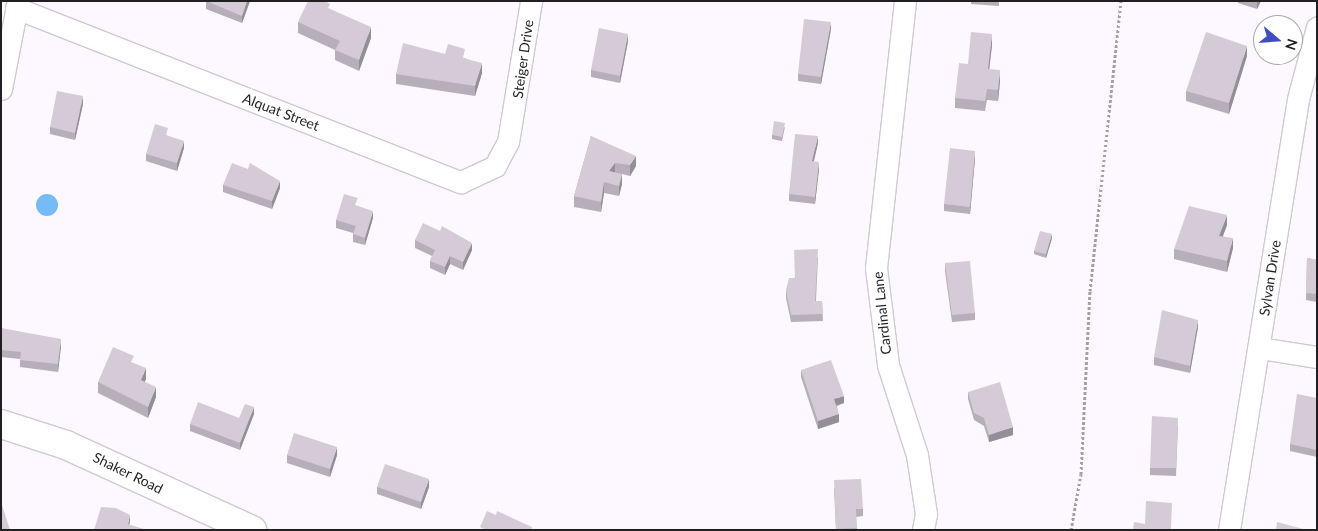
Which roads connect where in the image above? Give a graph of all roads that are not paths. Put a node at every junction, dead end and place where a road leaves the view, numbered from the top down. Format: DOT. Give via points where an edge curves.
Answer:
graph roads {
  1 [pos="531,1"];
  2 [pos="905,1"];
  3 [pos="17,5"];
  4 [pos="1317,27"];
  5 [pos="1,89"];
  6 [pos="514,118"];
  7 [pos="1260,348"];
  8 [pos="1317,357"];
  9 [pos="1,424"];
  10 [pos="252,530"];
  11 [pos="923,530"];
  12 [pos="1229,530"];
  1 -- 6 [label="street, Steiger Drive"];
  2 -- 11 [label="street, Cardinal Lane" via="876,268 888,365 917,455 926,514"];
  3 -- 5 [label="street"];
  3 -- 6 [label="street, Alquat Street" via="461,182 495,166"];
  4 -- 7 [label="street, Sylvan Drive" via="1298,99"];
  7 -- 8 [label="street"];
  7 -- 12 [label="street, Sylvan Drive"];
  9 -- 10 [label="street, Shaker Road" via="66,445"];
}
